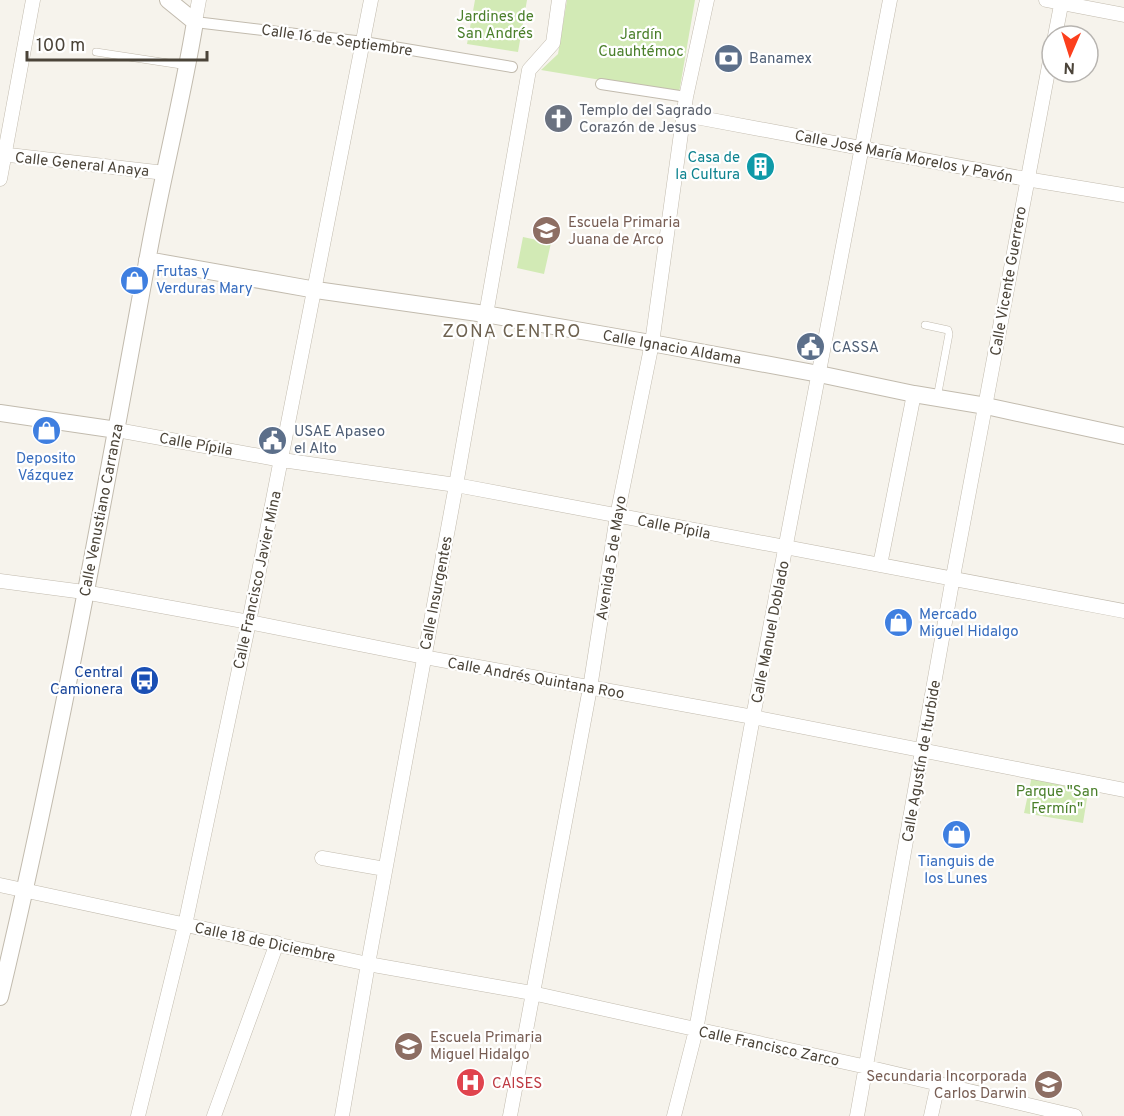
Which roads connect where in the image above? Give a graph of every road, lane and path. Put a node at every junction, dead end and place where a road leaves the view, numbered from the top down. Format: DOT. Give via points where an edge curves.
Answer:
graph roads {
  1 [pos="33,0"];
  2 [pos="168,0"];
  3 [pos="199,0"];
  4 [pos="371,0"];
  5 [pos="559,0"];
  6 [pos="707,0"];
  7 [pos="890,0"];
  8 [pos="1046,0"];
  9 [pos="1062,2"];
  10 [pos="1124,15"];
  11 [pos="195,22"];
  12 [pos="1057,24"];
  13 [pos="364,42"];
  14 [pos="96,52"];
  15 [pos="188,66"];
  16 [pos="521,69"];
  17 [pos="601,84"];
  18 [pos="1045,84"];
  19 [pos="686,97"];
  20 [pos="685,115"];
  21 [pos="863,148"];
  22 [pos="3,155"];
  23 [pos="165,172"];
  24 [pos="1026,178"];
  25 [pos="0,179"];
  26 [pos="1124,195"];
  27 [pos="147,260"];
  28 [pos="316,290"];
  29 [pos="486,314"];
  30 [pos="926,325"];
  31 [pos="652,343"];
  32 [pos="819,374"];
  33 [pos="914,394"];
  34 [pos="937,398"];
  35 [pos="986,406"];
  36 [pos="0,413"];
  37 [pos="117,430"];
  38 [pos="1124,436"];
  39 [pos="282,460"];
  40 [pos="456,485"];
  41 [pos="617,516"];
  42 [pos="786,549"];
  43 [pos="880,565"];
  44 [pos="953,577"];
  45 [pos="0,580"];
  46 [pos="84,592"];
  47 [pos="1124,611"];
  48 [pos="249,622"];
  49 [pos="424,657"];
  50 [pos="590,688"];
  51 [pos="753,717"];
  52 [pos="922,750"];
  53 [pos="1124,790"];
  54 [pos="322,858"];
  55 [pos="385,869"];
  56 [pos="0,885"];
  57 [pos="25,891"];
  58 [pos="185,926"];
  59 [pos="277,944"];
  60 [pos="368,964"];
  61 [pos="532,993"];
  62 [pos="0,997"];
  63 [pos="696,1030"];
  64 [pos="867,1067"];
  65 [pos="938,1084"];
  66 [pos="1048,1113"];
  67 [pos="138,1116"];
  68 [pos="214,1116"];
  69 [pos="342,1116"];
  70 [pos="510,1116"];
  71 [pos="674,1116"];
  72 [pos="856,1116"];
  73 [pos="931,1116"];
  74 [pos="1075,1116"];
  1 -- 22 [label="street"];
  2 -- 11 [label="street"];
  3 -- 11 [label="street"];
  4 -- 13 [label="street, Calle Francisco Javier Mina"];
  5 -- 16 [label="street" via="553,43"];
  6 -- 19 [label="street, Avenida 5 de Mayo"];
  7 -- 21 [label="street, Calle Manuel Doblado"];
  8 -- 9 [label="street"];
  9 -- 10 [label="street"];
  9 -- 12 [label="street"];
  11 -- 13 [label="street, Calle 16 de Septiembre"];
  11 -- 15 [label="street, Calle Venustiano Carranza"];
  13 -- 16 [label="street, Calle 16 de Septiembre"];
  13 -- 28 [label="street, Calle Francisco Javier Mina"];
  14 -- 15 [label="lane"];
  15 -- 23 [label="street, Calle Venustiano Carranza"];
  16 -- 29 [label="street, Calle Insurgentes"];
  17 -- 19 [label="street"];
  18 -- 24 [label="street, Calle Vicente Guerrero"];
  19 -- 20 [label="street, Avenida 5 de Mayo"];
  20 -- 21 [label="street, Calle José María Morelos y Pavón"];
  20 -- 31 [label="street, Avenida 5 de Mayo"];
  21 -- 24 [label="street, Calle José María Morelos y Pavón"];
  21 -- 32 [label="street, Calle Manuel Doblado"];
  22 -- 23 [label="street, Calle General Anaya"];
  22 -- 25 [label="street"];
  23 -- 27 [label="street, Calle Venustiano Carranza"];
  24 -- 26 [label="street, Calle José María Morelos y Pavón"];
  24 -- 35 [label="street, Calle Vicente Guerrero"];
  27 -- 28 [label="street, Calle Ignacio Aldama"];
  27 -- 37 [label="street, Calle Venustiano Carranza"];
  28 -- 29 [label="street, Calle Ignacio Aldama"];
  28 -- 39 [label="street, Calle Francisco Javier Mina"];
  29 -- 31 [label="street, Calle Ignacio Aldama"];
  29 -- 40 [label="street, Calle Insurgentes"];
  30 -- 34 [label="lane" via="948,330 949,334"];
  31 -- 32 [label="street, Calle Ignacio Aldama"];
  31 -- 41 [label="street, Avenida 5 de Mayo"];
  32 -- 33 [label="street, Calle Ignacio Aldama"];
  32 -- 42 [label="street, Calle Manuel Doblado"];
  33 -- 34 [label="street, Calle Ignacio Aldama"];
  33 -- 43 [label="street"];
  34 -- 35 [label="street, Calle Ignacio Aldama"];
  35 -- 38 [label="street, Calle Ignacio Aldama"];
  35 -- 44 [label="street, Calle Agustín de Iturbide"];
  36 -- 37 [label="street"];
  37 -- 39 [label="street, Calle Pípila"];
  37 -- 46 [label="street, Calle Venustiano Carranza"];
  39 -- 40 [label="street, Calle Pípila"];
  39 -- 48 [label="street, Calle Francisco Javier Mina"];
  40 -- 41 [label="street, Calle Pípila"];
  40 -- 49 [label="street, Calle Insurgentes"];
  41 -- 42 [label="street, Calle Pípila"];
  41 -- 50 [label="street, Avenida 5 de Mayo"];
  42 -- 43 [label="street, Calle Pípila"];
  42 -- 51 [label="street, Calle Manuel Doblado"];
  43 -- 44 [label="street, Calle Pípila"];
  44 -- 47 [label="street, Calle Pípila"];
  44 -- 52 [label="street, Calle Agustín de Iturbide"];
  45 -- 46 [label="street, Calle Andrés Quintana Roo"];
  46 -- 48 [label="street, Calle Andrés Quintana Roo"];
  46 -- 57 [label="street, Calle Venustiano Carranza"];
  48 -- 49 [label="street, Calle Andrés Quintana Roo"];
  48 -- 58 [label="street, Calle Francisco Javier Mina"];
  49 -- 50 [label="street, Calle Andrés Quintana Roo"];
  49 -- 55 [label="street, Calle Insurgentes"];
  50 -- 51 [label="street, Calle Andrés Quintana Roo"];
  50 -- 61 [label="street, Avenida 5 de Mayo"];
  51 -- 52 [label="street, Calle Andrés Quintana Roo"];
  51 -- 63 [label="street, Calle Manuel Doblado"];
  52 -- 53 [label="street, Calle Andrés Quintana Roo"];
  52 -- 64 [label="street, Calle Agustín de Iturbide"];
  54 -- 55 [label="street"];
  55 -- 60 [label="street, Calle Insurgentes"];
  56 -- 57 [label="street, Calle 18 de Diciembre"];
  57 -- 58 [label="street, Calle 18 de Diciembre"];
  57 -- 62 [label="street, Calle Venustiano Carranza"];
  58 -- 59 [label="street, Calle 18 de Diciembre"];
  58 -- 67 [label="street, Calle Francisco Javier Mina"];
  59 -- 60 [label="street, Calle 18 de Diciembre"];
  59 -- 68 [label="street"];
  60 -- 61 [label="street, Calle 18 de Diciembre"];
  60 -- 69 [label="street, Calle Insurgentes"];
  61 -- 63 [label="street, Calle Francisco Zarco"];
  61 -- 70 [label="street, Avenida 5 de Mayo"];
  63 -- 64 [label="street, Calle Francisco Zarco"];
  63 -- 71 [label="street, Calle Manuel Doblado"];
  64 -- 65 [label="street, Calle Francisco Zarco"];
  64 -- 72 [label="street, Calle Agustín de Iturbide"];
  65 -- 66 [label="street, Calle Francisco Zarco"];
  65 -- 73 [label="street"];
  66 -- 74 [label="street, Calle Francisco Zarco"];
}
